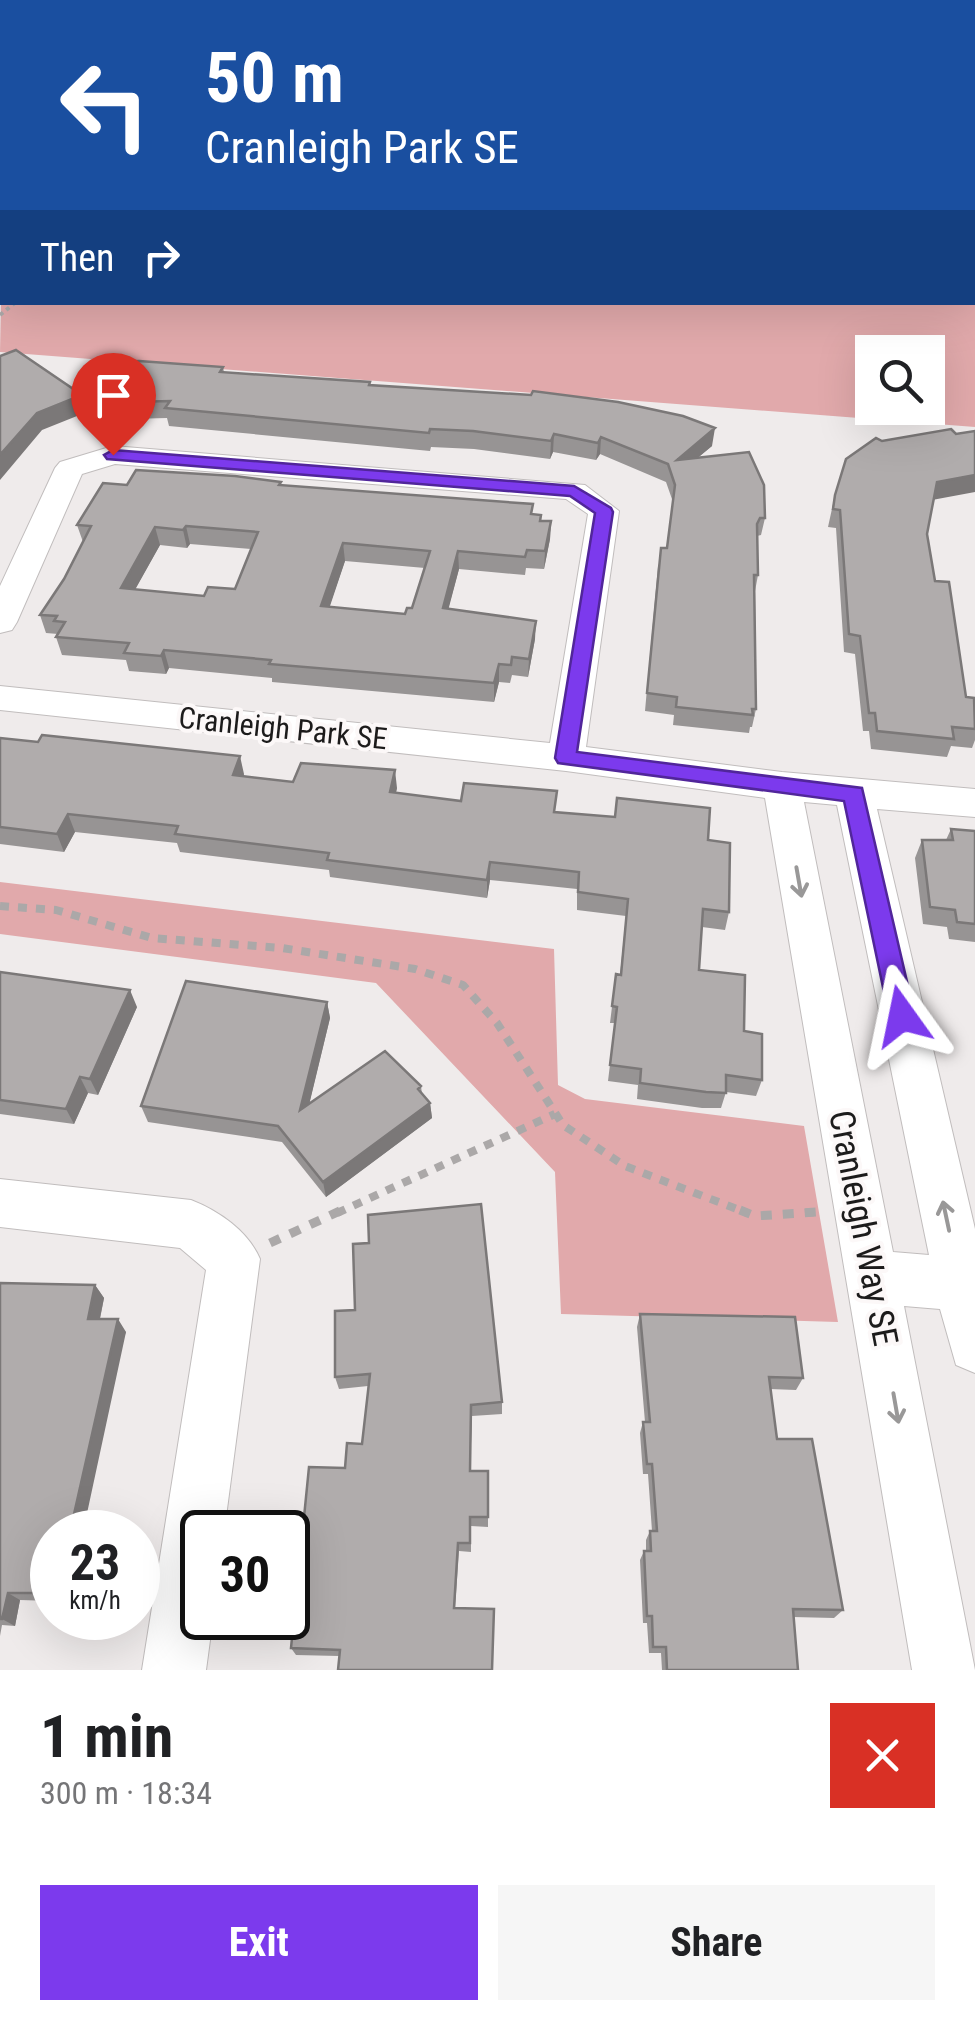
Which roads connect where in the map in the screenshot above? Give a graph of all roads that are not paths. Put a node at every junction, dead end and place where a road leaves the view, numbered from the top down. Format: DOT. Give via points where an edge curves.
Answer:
graph roads {
  1 [pos="0,622"];
  2 [pos="0,698"];
  3 [pos="566,758"];
  4 [pos="782,786"];
  5 [pos="854,794"];
  6 [pos="975,803"];
  7 [pos="0,1202"];
  8 [pos="873,1277"];
  9 [pos="968,1284"];
  10 [pos="975,1346"];
  11 [pos="174,1670"];
  12 [pos="944,1670"];
  1 -- 3 [label="street" via="70,468 113,455 574,491 604,512"];
  2 -- 3 [label="street, Cranleigh Park SE"];
  3 -- 4 [label="street, Cranleigh Park SE"];
  4 -- 5 [label="street, Cranleigh Park SE"];
  4 -- 8 [label="street, Cranleigh Way SE, one-way"];
  5 -- 6 [label="street, Cranleigh Park SE"];
  9 -- 5 [label="street, one-way"];
  7 -- 11 [label="street" via="191,1225 234,1259"];
  8 -- 9 [label="street"];
  8 -- 12 [label="street, Cranleigh Way SE, one-way"];
  9 -- 10 [label="street"];
}
